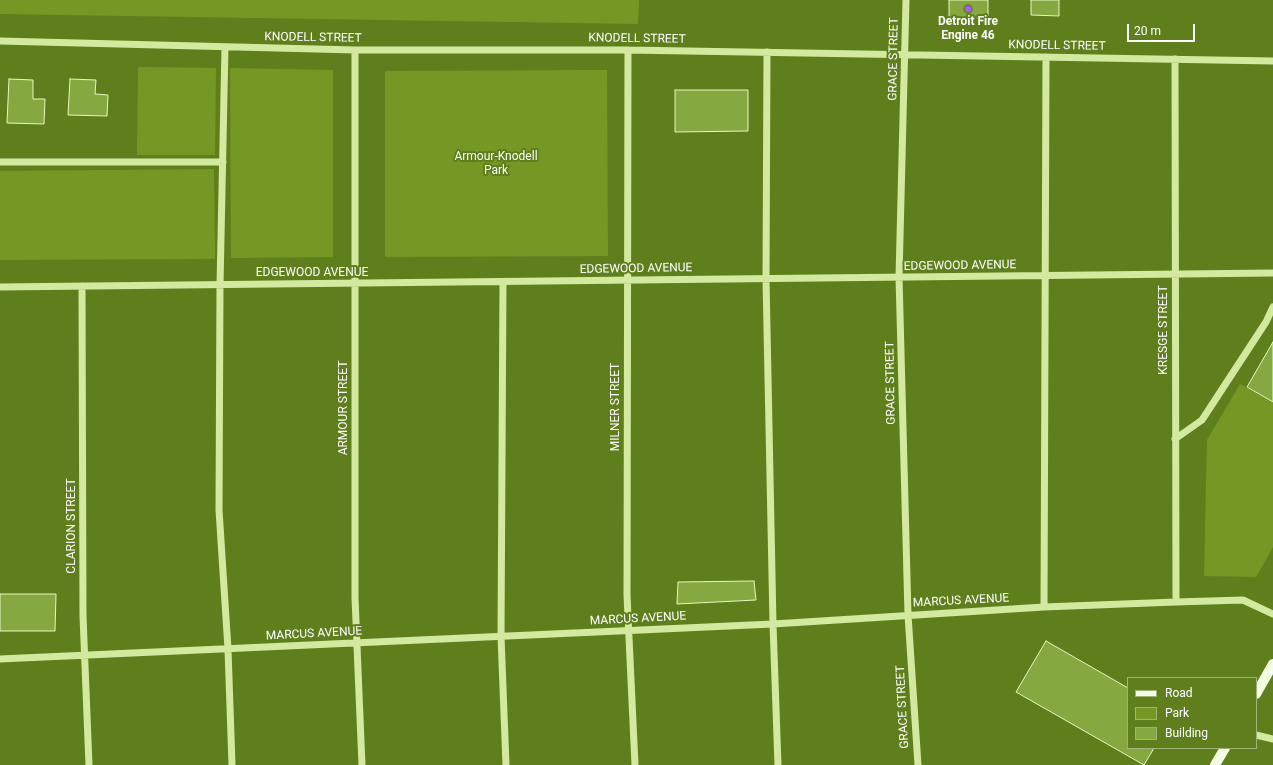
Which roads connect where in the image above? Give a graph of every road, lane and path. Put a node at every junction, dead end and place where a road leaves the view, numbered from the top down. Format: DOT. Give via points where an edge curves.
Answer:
graph roads {
  1 [pos="906,0"];
  2 [pos="0,41"];
  3 [pos="225,47"];
  4 [pos="355,50"];
  5 [pos="628,50"];
  6 [pos="767,52"];
  7 [pos="905,54"];
  8 [pos="1046,57"];
  9 [pos="1175,59"];
  10 [pos="1273,61"];
  11 [pos="0,162"];
  12 [pos="223,162"];
  13 [pos="1273,273"];
  14 [pos="1175,274"];
  15 [pos="1044,276"];
  16 [pos="899,277"];
  17 [pos="766,279"];
  18 [pos="627,280"];
  19 [pos="503,282"];
  20 [pos="355,284"];
  21 [pos="220,285"];
  22 [pos="82,286"];
  23 [pos="0,287"];
  24 [pos="1273,307"];
  25 [pos="1175,439"];
  26 [pos="1176,602"];
  27 [pos="1044,607"];
  28 [pos="1273,614"];
  29 [pos="908,615"];
  30 [pos="773,624"];
  31 [pos="629,631"];
  32 [pos="501,636"];
  33 [pos="356,643"];
  34 [pos="228,649"];
  35 [pos="84,655"];
  36 [pos="0,659"];
  37 [pos="1273,664"];
  38 [pos="1257,692"];
  39 [pos="1257,735"];
  40 [pos="1273,739"];
  41 [pos="1224,749"];
  42 [pos="89,765"];
  43 [pos="232,765"];
  44 [pos="362,765"];
  45 [pos="506,765"];
  46 [pos="635,765"];
  47 [pos="778,765"];
  48 [pos="918,765"];
  49 [pos="1215,765"];
  1 -- 7 [label="street, GRACE STREET"];
  2 -- 3 [label="street, KNODELL STREET"];
  3 -- 4 [label="street, KNODELL STREET"];
  3 -- 12 [label="street"];
  4 -- 5 [label="street, KNODELL STREET"];
  4 -- 20 [label="street, ARMOUR STREET"];
  5 -- 6 [label="street, KNODELL STREET"];
  5 -- 18 [label="street, MILNER STREET"];
  6 -- 7 [label="street, KNODELL STREET"];
  6 -- 17 [label="street"];
  7 -- 8 [label="street, KNODELL STREET"];
  7 -- 16 [label="street, GRACE STREET"];
  8 -- 9 [label="street, KNODELL STREET"];
  8 -- 15 [label="street"];
  9 -- 10 [label="street, KNODELL STREET"];
  9 -- 14 [label="street, KRESGE STREET"];
  11 -- 12 [label="street"];
  12 -- 21 [label="street"];
  13 -- 14 [label="street, EDGEWOOD AVENUE"];
  14 -- 15 [label="street, EDGEWOOD AVENUE"];
  14 -- 25 [label="street, KRESGE STREET"];
  15 -- 16 [label="street, EDGEWOOD AVENUE"];
  15 -- 27 [label="street"];
  16 -- 17 [label="street, EDGEWOOD AVENUE"];
  16 -- 29 [label="street, GRACE STREET"];
  17 -- 18 [label="street, EDGEWOOD AVENUE"];
  17 -- 30 [label="street"];
  18 -- 19 [label="street, EDGEWOOD AVENUE"];
  18 -- 31 [label="street, MILNER STREET"];
  19 -- 20 [label="street, EDGEWOOD AVENUE"];
  19 -- 32 [label="street"];
  20 -- 21 [label="street, EDGEWOOD AVENUE"];
  20 -- 33 [label="street, ARMOUR STREET"];
  21 -- 22 [label="street, EDGEWOOD AVENUE"];
  21 -- 34 [label="street" via="219,510"];
  22 -- 23 [label="street, EDGEWOOD AVENUE"];
  22 -- 35 [label="street, CLARION STREET"];
  24 -- 25 [label="street" via="1266,322 1202,420"];
  25 -- 26 [label="street, KRESGE STREET"];
  26 -- 27 [label="street, MARCUS AVENUE"];
  26 -- 28 [label="street, MARCUS AVENUE" via="1243,600"];
  27 -- 29 [label="street, MARCUS AVENUE"];
  29 -- 30 [label="street, MARCUS AVENUE"];
  29 -- 48 [label="street, GRACE STREET"];
  30 -- 31 [label="street, MARCUS AVENUE"];
  30 -- 47 [label="street"];
  31 -- 32 [label="street, MARCUS AVENUE"];
  31 -- 46 [label="street, MILNER STREET"];
  32 -- 33 [label="street, MARCUS AVENUE"];
  32 -- 45 [label="street"];
  33 -- 34 [label="street, MARCUS AVENUE"];
  33 -- 44 [label="street, ARMOUR STREET"];
  34 -- 35 [label="street, MARCUS AVENUE"];
  34 -- 43 [label="street"];
  35 -- 36 [label="street, MARCUS AVENUE"];
  35 -- 42 [label="street, CLARION STREET"];
  37 -- 38 [label="main road"];
  39 -- 40 [label="street"];
  41 -- 49 [label="main road"];
}
